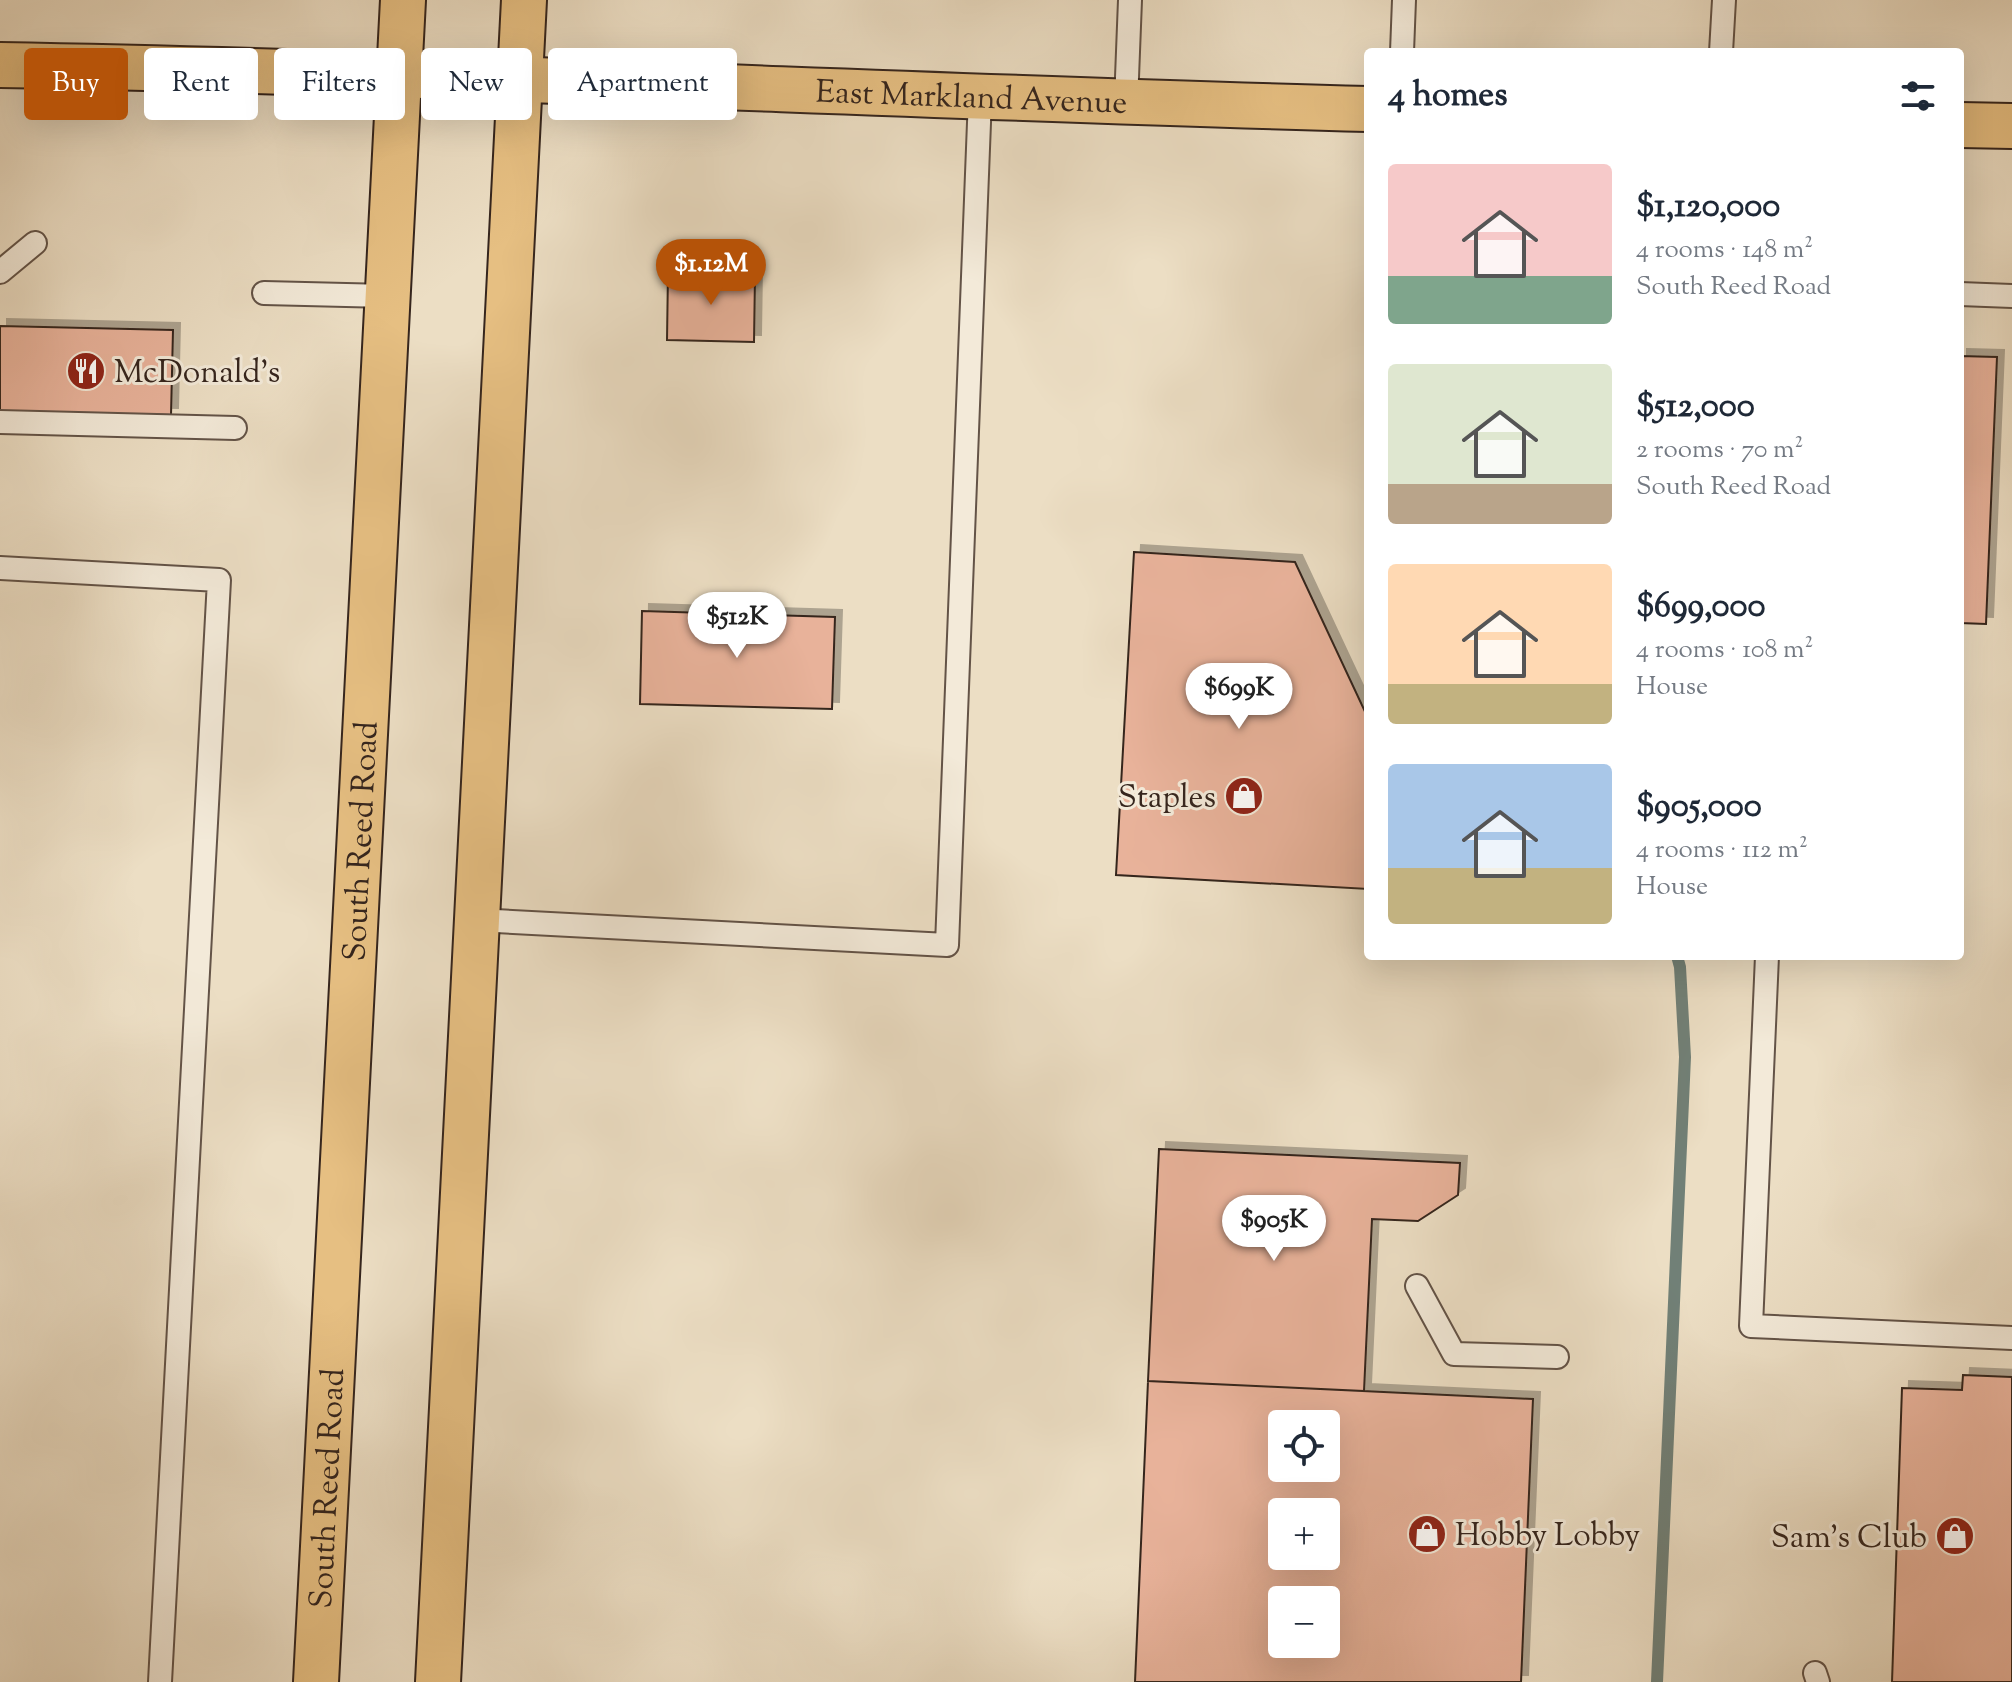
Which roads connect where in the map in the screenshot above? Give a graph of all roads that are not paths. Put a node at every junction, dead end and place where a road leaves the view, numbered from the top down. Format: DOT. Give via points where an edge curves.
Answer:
graph roads {
  1 [pos="403,0"];
  2 [pos="524,0"];
  3 [pos="1130,0"];
  4 [pos="1404,0"];
  5 [pos="1724,0"];
  6 [pos="400,48"];
  7 [pos="522,48"];
  8 [pos="1402,48"];
  9 [pos="1721,48"];
  10 [pos="0,65"];
  11 [pos="274,73"];
  12 [pos="532,79"];
  13 [pos="980,97"];
  14 [pos="1126,103"];
  15 [pos="1364,109"];
  16 [pos="397,120"];
  17 [pos="518,120"];
  18 [pos="1964,125"];
  19 [pos="2012,126"];
  20 [pos="35,243"];
  21 [pos="0,272"];
  22 [pos="264,293"];
  23 [pos="1964,294"];
  24 [pos="387,296"];
  25 [pos="2012,296"];
  26 [pos="0,422"];
  27 [pos="235,428"];
  28 [pos="0,568"];
  29 [pos="477,920"];
  30 [pos="1767,960"];
  31 [pos="1417,1286"];
  32 [pos="2012,1338"];
  33 [pos="1557,1357"];
  34 [pos="160,1682"];
  35 [pos="316,1682"];
  36 [pos="438,1682"];
  1 -- 6 [label="main road, South Reed Road"];
  2 -- 7 [label="main road"];
  3 -- 14 [label="lane"];
  4 -- 8 [label="lane"];
  5 -- 9 [label="lane"];
  10 -- 11 [label="main road, East Markland Avenue"];
  12 -- 13 [label="main road, East Markland Avenue"];
  13 -- 14 [label="main road, East Markland Avenue"];
  13 -- 29 [label="lane" via="947,945"];
  14 -- 15 [label="main road, East Markland Avenue"];
  16 -- 24 [label="main road, South Reed Road"];
  17 -- 29 [label="main road"];
  18 -- 19 [label="main road"];
  20 -- 21 [label="lane"];
  22 -- 24 [label="lane"];
  23 -- 25 [label="lane"];
  24 -- 35 [label="main road, South Reed Road"];
  26 -- 27 [label="lane"];
  28 -- 34 [label="lane" via="219,580"];
  29 -- 36 [label="main road"];
  30 -- 32 [label="lane" via="1751,1326"];
  31 -- 33 [label="lane" via="1454,1354"];
}
